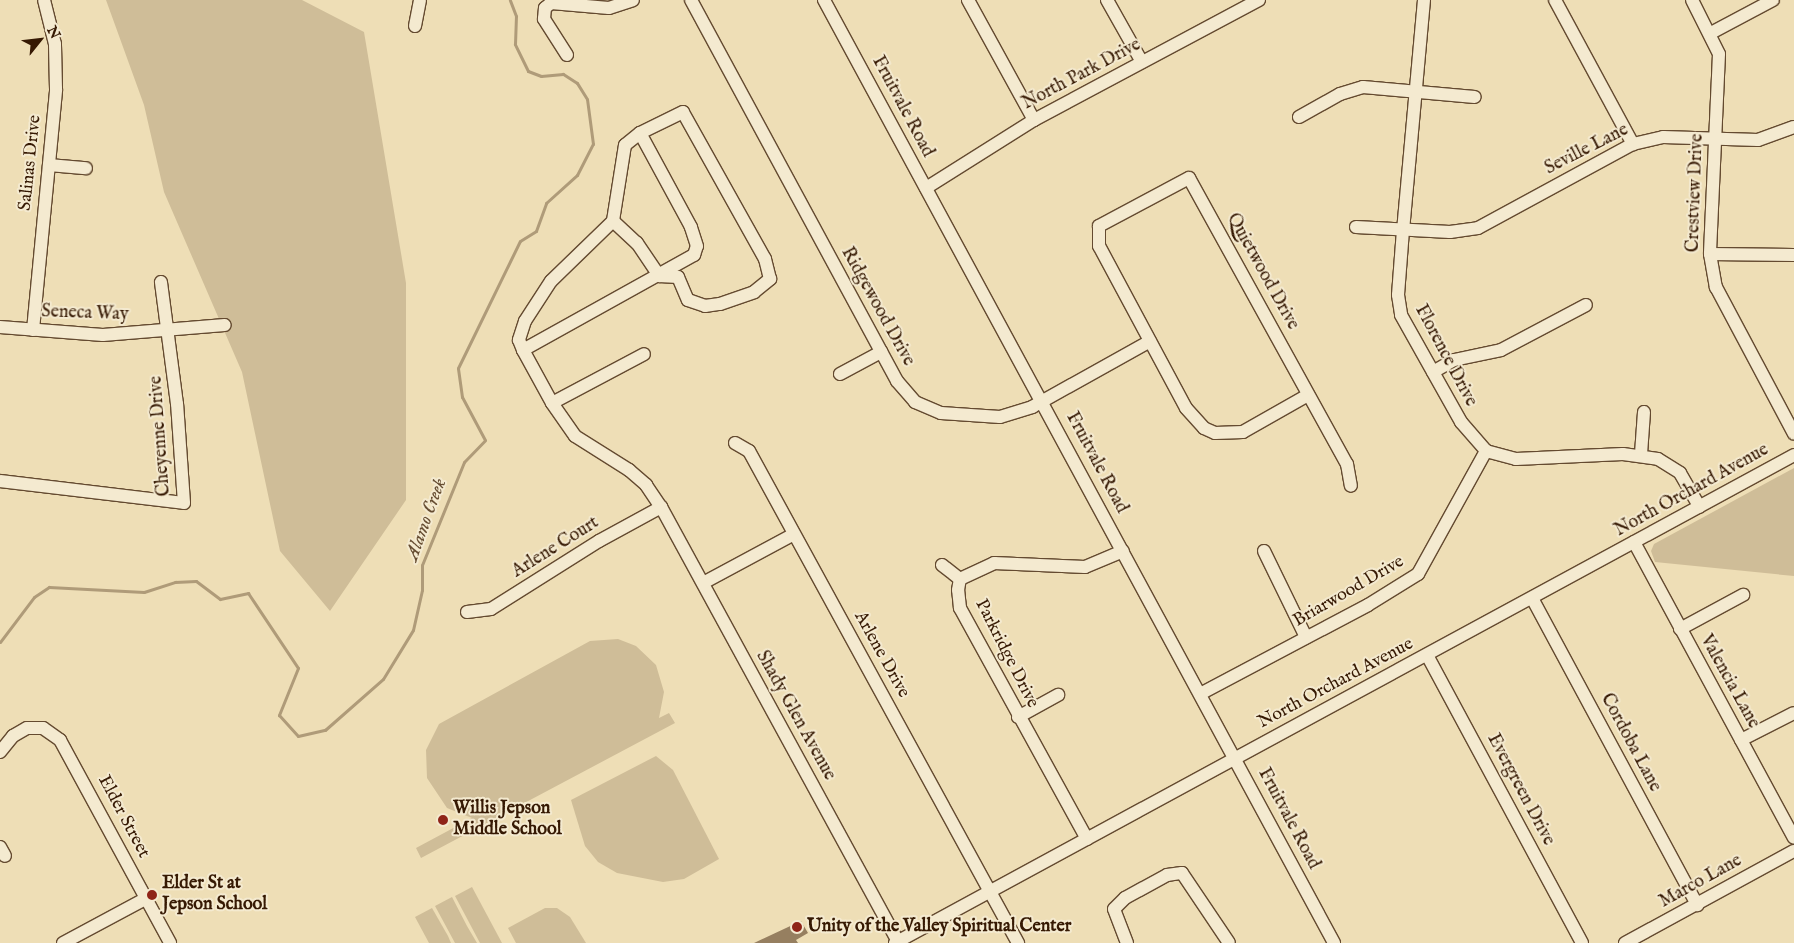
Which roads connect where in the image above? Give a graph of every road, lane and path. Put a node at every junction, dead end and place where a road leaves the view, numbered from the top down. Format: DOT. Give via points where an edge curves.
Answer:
graph roads {
  1 [pos="44,0"];
  2 [pos="420,0"];
  3 [pos="633,0"];
  4 [pos="691,0"];
  5 [pos="824,0"];
  6 [pos="968,0"];
  7 [pos="1107,0"];
  8 [pos="1259,0"];
  9 [pos="1424,0"];
  10 [pos="1555,0"];
  11 [pos="1692,0"];
  12 [pos="1773,0"];
  13 [pos="416,26"];
  14 [pos="1711,34"];
  15 [pos="567,55"];
  16 [pos="1142,62"];
  17 [pos="1416,89"];
  18 [pos="1475,97"];
  19 [pos="1299,117"];
  20 [pos="1034,120"];
  21 [pos="1794,127"];
  22 [pos="640,133"];
  23 [pos="1716,140"];
  24 [pos="1632,144"];
  25 [pos="49,165"];
  26 [pos="86,168"];
  27 [pos="926,188"];
  28 [pos="613,221"];
  29 [pos="1356,227"];
  30 [pos="1403,230"];
  31 [pos="1710,254"];
  32 [pos="1794,255"];
  33 [pos="659,276"];
  34 [pos="161,282"];
  35 [pos="1586,305"];
  36 [pos="225,325"];
  37 [pos="0,327"];
  38 [pos="33,330"];
  39 [pos="169,331"];
  40 [pos="1150,342"];
  41 [pos="523,350"];
  42 [pos="881,352"];
  43 [pos="644,354"];
  44 [pos="1433,372"];
  45 [pos="840,374"];
  46 [pos="1308,395"];
  47 [pos="1042,400"];
  48 [pos="552,403"];
  49 [pos="1644,412"];
  50 [pos="1794,434"];
  51 [pos="735,443"];
  52 [pos="1486,451"];
  53 [pos="1641,454"];
  54 [pos="1794,455"];
  55 [pos="0,481"];
  56 [pos="1351,486"];
  57 [pos="1700,506"];
  58 [pos="661,507"];
  59 [pos="794,534"];
  60 [pos="1634,542"];
  61 [pos="1123,550"];
  62 [pos="1264,550"];
  63 [pos="942,565"];
  64 [pos="960,579"];
  65 [pos="703,582"];
  66 [pos="1743,595"];
  67 [pos="1532,598"];
  68 [pos="467,612"];
  69 [pos="1680,629"];
  70 [pos="1306,637"];
  71 [pos="1427,655"];
  72 [pos="1200,694"];
  73 [pos="1058,696"];
  74 [pos="1794,712"];
  75 [pos="1018,717"];
  76 [pos="1741,740"];
  77 [pos="0,752"];
  78 [pos="1236,758"];
  79 [pos="1794,838"];
  80 [pos="1087,839"];
  81 [pos="1794,850"];
  82 [pos="990,892"];
  83 [pos="147,898"];
  84 [pos="1697,905"];
  85 [pos="897,942"];
  86 [pos="63,943"];
  87 [pos="170,943"];
  88 [pos="1018,943"];
  89 [pos="1127,943"];
  90 [pos="1230,943"];
  91 [pos="1334,943"];
  92 [pos="1582,943"];
  93 [pos="1625,943"];
  1 -- 25 [label="street, Salinas Drive" via="57,60"];
  2 -- 13 [label="street"];
  3 -- 15 [label="street" via="609,8 551,3 545,8 544,19"];
  4 -- 42 [label="street, Ridgewood Drive"];
  5 -- 27 [label="street, Fruitvale Road"];
  6 -- 20 [label="street"];
  7 -- 16 [label="street"];
  8 -- 16 [label="street, North Park Drive"];
  9 -- 17 [label="street, Florence Drive"];
  10 -- 24 [label="street"];
  11 -- 14 [label="street, Crestview Drive"];
  12 -- 14 [label="street"];
  14 -- 23 [label="street, Crestview Drive" via="1719,54"];
  16 -- 20 [label="street, North Park Drive"];
  17 -- 18 [label="street"];
  17 -- 19 [label="street" via="1350,89"];
  17 -- 30 [label="street, Florence Drive"];
  20 -- 27 [label="street, North Park Drive"];
  21 -- 23 [label="street, Seville Lane" via="1758,140"];
  22 -- 28 [label="street" via="625,145"];
  22 -- 33 [label="street" via="696,246 694,254"];
  22 -- 33 [label="street" via="682,112 764,259 770,279 754,292 705,306 688,300 678,277"];
  23 -- 24 [label="street, Seville Lane" via="1663,137"];
  23 -- 31 [label="street, Crestview Drive"];
  24 -- 30 [label="street, Seville Lane" via="1478,228 1450,232"];
  25 -- 26 [label="street"];
  25 -- 38 [label="street, Salinas Drive"];
  27 -- 47 [label="street, Fruitvale Road"];
  28 -- 33 [label="street" via="638,244"];
  28 -- 41 [label="street" via="551,281 525,321 519,340"];
  29 -- 30 [label="street, Seville Lane"];
  30 -- 44 [label="street, Florence Drive" via="1399,306"];
  31 -- 32 [label="street"];
  31 -- 50 [label="street, Crestview Drive" via="1716,287"];
  33 -- 41 [label="street"];
  34 -- 39 [label="street"];
  35 -- 44 [label="street" via="1501,350 1454,360"];
  36 -- 39 [label="street, Seneca Way"];
  37 -- 38 [label="street, Seneca Way"];
  38 -- 39 [label="street, Seneca Way" via="103,335"];
  39 -- 55 [label="street, Cheyenne Drive" via="184,503"];
  40 -- 46 [label="street, Quietwood Drive" via="1191,415 1215,433 1243,432"];
  40 -- 46 [label="street, Quietwood Drive" via="1099,246 1097,231 1106,221 1189,178"];
  40 -- 47 [label="street, Ridgewood Drive"];
  41 -- 48 [label="street, Shady Glen Avenue"];
  42 -- 45 [label="street"];
  42 -- 47 [label="street, Ridgewood Drive" via="905,394 927,409 1000,417"];
  43 -- 48 [label="street"];
  44 -- 52 [label="street, Florence Drive" via="1461,422"];
  46 -- 56 [label="street" via="1347,464"];
  47 -- 61 [label="street, Fruitvale Road"];
  48 -- 58 [label="street, Shady Glen Avenue" via="576,436 629,470 646,485"];
  49 -- 53 [label="street"];
  51 -- 59 [label="street, Arlene Drive" via="749,451"];
  52 -- 53 [label="street" via="1516,459"];
  52 -- 70 [label="street, Briarwood Drive" via="1418,574"];
  53 -- 57 [label="street" via="1658,459 1680,473"];
  54 -- 57 [label="street, North Orchard Avenue"];
  57 -- 60 [label="street, North Orchard Avenue"];
  58 -- 65 [label="street, Shady Glen Avenue"];
  58 -- 68 [label="street, Arlene Court" via="599,541 491,609"];
  59 -- 65 [label="street"];
  59 -- 82 [label="street, Arlene Drive"];
  60 -- 67 [label="street, North Orchard Avenue"];
  60 -- 69 [label="street, Valencia Lane"];
  61 -- 64 [label="street" via="1085,567 994,563"];
  61 -- 72 [label="street, Fruitvale Road"];
  62 -- 70 [label="street"];
  63 -- 64 [label="street"];
  64 -- 75 [label="street, Parkridge Drive" via="960,608"];
  65 -- 85 [label="street, Shady Glen Avenue"];
  66 -- 69 [label="street"];
  67 -- 71 [label="street, North Orchard Avenue"];
  67 -- 84 [label="street, Cordoba Lane"];
  69 -- 76 [label="street, Valencia Lane"];
  70 -- 72 [label="street, Briarwood Drive"];
  71 -- 78 [label="street, North Orchard Avenue"];
  71 -- 92 [label="street, Evergreen Drive"];
  72 -- 78 [label="street, Fruitvale Road"];
  73 -- 75 [label="street"];
  74 -- 76 [label="street"];
  75 -- 80 [label="street, Parkridge Drive"];
  76 -- 79 [label="street, Valencia Lane"];
  77 -- 83 [label="street, Elder Street" via="13,736 27,728 43,728 60,740"];
  78 -- 80 [label="street, North Orchard Avenue"];
  78 -- 91 [label="street, Fruitvale Road"];
  80 -- 82 [label="street, North Orchard Avenue"];
  81 -- 84 [label="street, Marco Lane"];
  82 -- 85 [label="street, North Orchard Avenue"];
  82 -- 88 [label="street, Arlene Drive"];
  83 -- 86 [label="street"];
  83 -- 87 [label="street, Elder Street"];
  84 -- 93 [label="street, Marco Lane"];
  89 -- 90 [label="street" via="1114,909 1125,898 1167,875 1182,872 1194,885"];
}
